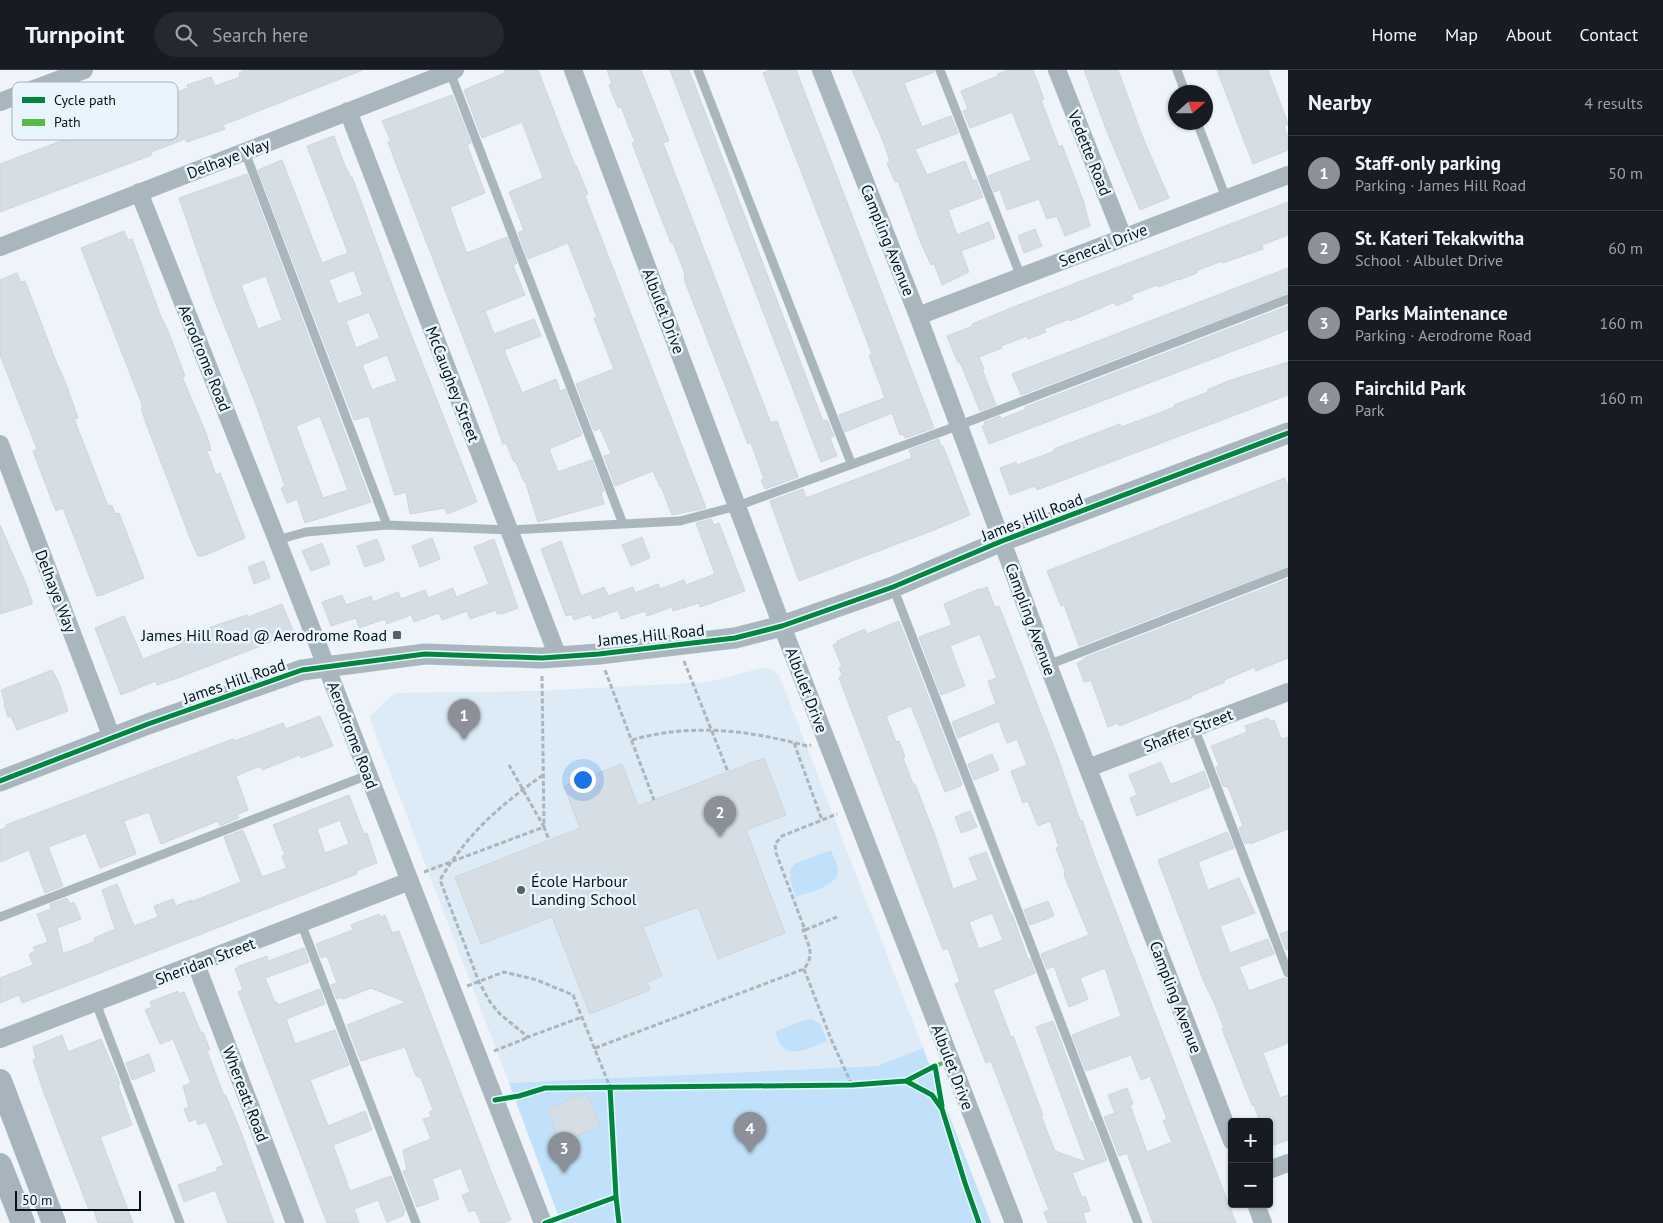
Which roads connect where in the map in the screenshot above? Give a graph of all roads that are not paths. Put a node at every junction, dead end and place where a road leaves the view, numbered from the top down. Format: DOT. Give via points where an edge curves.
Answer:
graph roads {
  1 [pos="84,70"];
  2 [pos="573,70"];
  3 [pos="698,70"];
  4 [pos="821,70"];
  5 [pos="940,70"];
  6 [pos="1056,70"];
  7 [pos="1176,70"];
  8 [pos="453,71"];
  9 [pos="52,82"];
  10 [pos="1182,85"];
  11 [pos="12,97"];
  12 [pos="0,102"];
  13 [pos="348,111"];
  14 [pos="1200,130"];
  15 [pos="244,152"];
  16 [pos="1288,175"];
  17 [pos="140,192"];
  18 [pos="1226,198"];
  19 [pos="1123,237"];
  20 [pos="0,247"];
  21 [pos="1021,277"];
  22 [pos="1288,299"];
  23 [pos="918,316"];
  24 [pos="960,425"];
  25 [pos="1288,433"];
  26 [pos="0,444"];
  27 [pos="851,464"];
  28 [pos="737,506"];
  29 [pos="387,524"];
  30 [pos="623,524"];
  31 [pos="510,530"];
  32 [pos="277,540"];
  33 [pos="1002,541"];
  34 [pos="1288,572"];
  35 [pos="893,586"];
  36 [pos="782,626"];
  37 [pos="550,657"];
  38 [pos="1048,665"];
  39 [pos="326,667"];
  40 [pos="1288,692"];
  41 [pos="1194,727"];
  42 [pos="112,738"];
  43 [pos="1088,768"];
  44 [pos="368,775"];
  45 [pos="0,781"];
  46 [pos="409,879"];
  47 [pos="0,916"];
  48 [pos="301,923"];
  49 [pos="196,964"];
  50 [pos="1288,973"];
  51 [pos="96,1002"];
  52 [pos="0,1039"];
  53 [pos="0,1081"];
  54 [pos="1228,1130"];
  55 [pos="1288,1163"];
  56 [pos="0,1165"];
  57 [pos="1273,1169"];
  58 [pos="1257,1208"];
  59 [pos="23,1223"];
  60 [pos="54,1223"];
  61 [pos="180,1223"];
  62 [pos="296,1223"];
  63 [pos="416,1223"];
  64 [pos="543,1223"];
  65 [pos="1014,1223"];
  66 [pos="1138,1223"];
  67 [pos="1263,1223"];
  1 -- 9 [label="street"];
  2 -- 28 [label="street, Albulet Drive"];
  3 -- 27 [label="lane"];
  4 -- 23 [label="street, Campling Avenue"];
  5 -- 21 [label="lane"];
  6 -- 19 [label="street, Vedette Road"];
  7 -- 10 [label="lane"];
  8 -- 13 [label="street, Delhaye Way"];
  8 -- 30 [label="lane"];
  11 -- 12 [label="street"];
  13 -- 15 [label="street, Delhaye Way"];
  13 -- 31 [label="street, McCaughey Street"];
  14 -- 18 [label="lane"];
  15 -- 17 [label="street, Delhaye Way"];
  15 -- 29 [label="lane"];
  16 -- 18 [label="street, Senecal Drive"];
  17 -- 20 [label="street, Delhaye Way"];
  17 -- 32 [label="street, Aerodrome Road"];
  18 -- 19 [label="street, Senecal Drive"];
  19 -- 21 [label="street, Senecal Drive"];
  21 -- 23 [label="street, Senecal Drive"];
  22 -- 24 [label="lane"];
  23 -- 24 [label="street, Campling Avenue"];
  24 -- 27 [label="lane"];
  24 -- 33 [label="street, Campling Avenue"];
  25 -- 33 [label="street, James Hill Road"];
  26 -- 42 [label="street, Delhaye Way"];
  27 -- 28 [label="lane"];
  28 -- 30 [label="lane" via="680,521"];
  28 -- 36 [label="street, Albulet Drive"];
  29 -- 31 [label="lane"];
  29 -- 32 [label="lane" via="306,532"];
  30 -- 31 [label="lane"];
  31 -- 37 [label="street, McCaughey Street"];
  32 -- 39 [label="street, Aerodrome Road"];
  33 -- 35 [label="street, James Hill Road"];
  33 -- 38 [label="street, Campling Avenue"];
  34 -- 38 [label="lane"];
  35 -- 36 [label="street, James Hill Road"];
  35 -- 66 [label="lane"];
  36 -- 37 [label="street, James Hill Road" via="735,638"];
  36 -- 65 [label="street, Albulet Drive"];
  37 -- 39 [label="street, James Hill Road" via="425,654"];
  38 -- 43 [label="street, Campling Avenue"];
  39 -- 42 [label="street, James Hill Road" via="302,670"];
  39 -- 44 [label="street, Aerodrome Road"];
  40 -- 41 [label="street, Shaffer Street"];
  41 -- 43 [label="street, Shaffer Street"];
  41 -- 50 [label="lane"];
  42 -- 45 [label="street, James Hill Road"];
  43 -- 54 [label="street, Campling Avenue"];
  44 -- 46 [label="street, Aerodrome Road"];
  44 -- 47 [label="lane"];
  46 -- 48 [label="street, Sheridan Street"];
  46 -- 64 [label="street, Aerodrome Road"];
  48 -- 49 [label="street, Sheridan Street"];
  48 -- 63 [label="lane"];
  49 -- 51 [label="street, Sheridan Street"];
  49 -- 62 [label="street, Whereatt Road"];
  51 -- 52 [label="street, Sheridan Street"];
  51 -- 61 [label="lane"];
  53 -- 60 [label="main road"];
  55 -- 57 [label="street"];
  56 -- 59 [label="main road"];
  58 -- 67 [label="street"];
}
